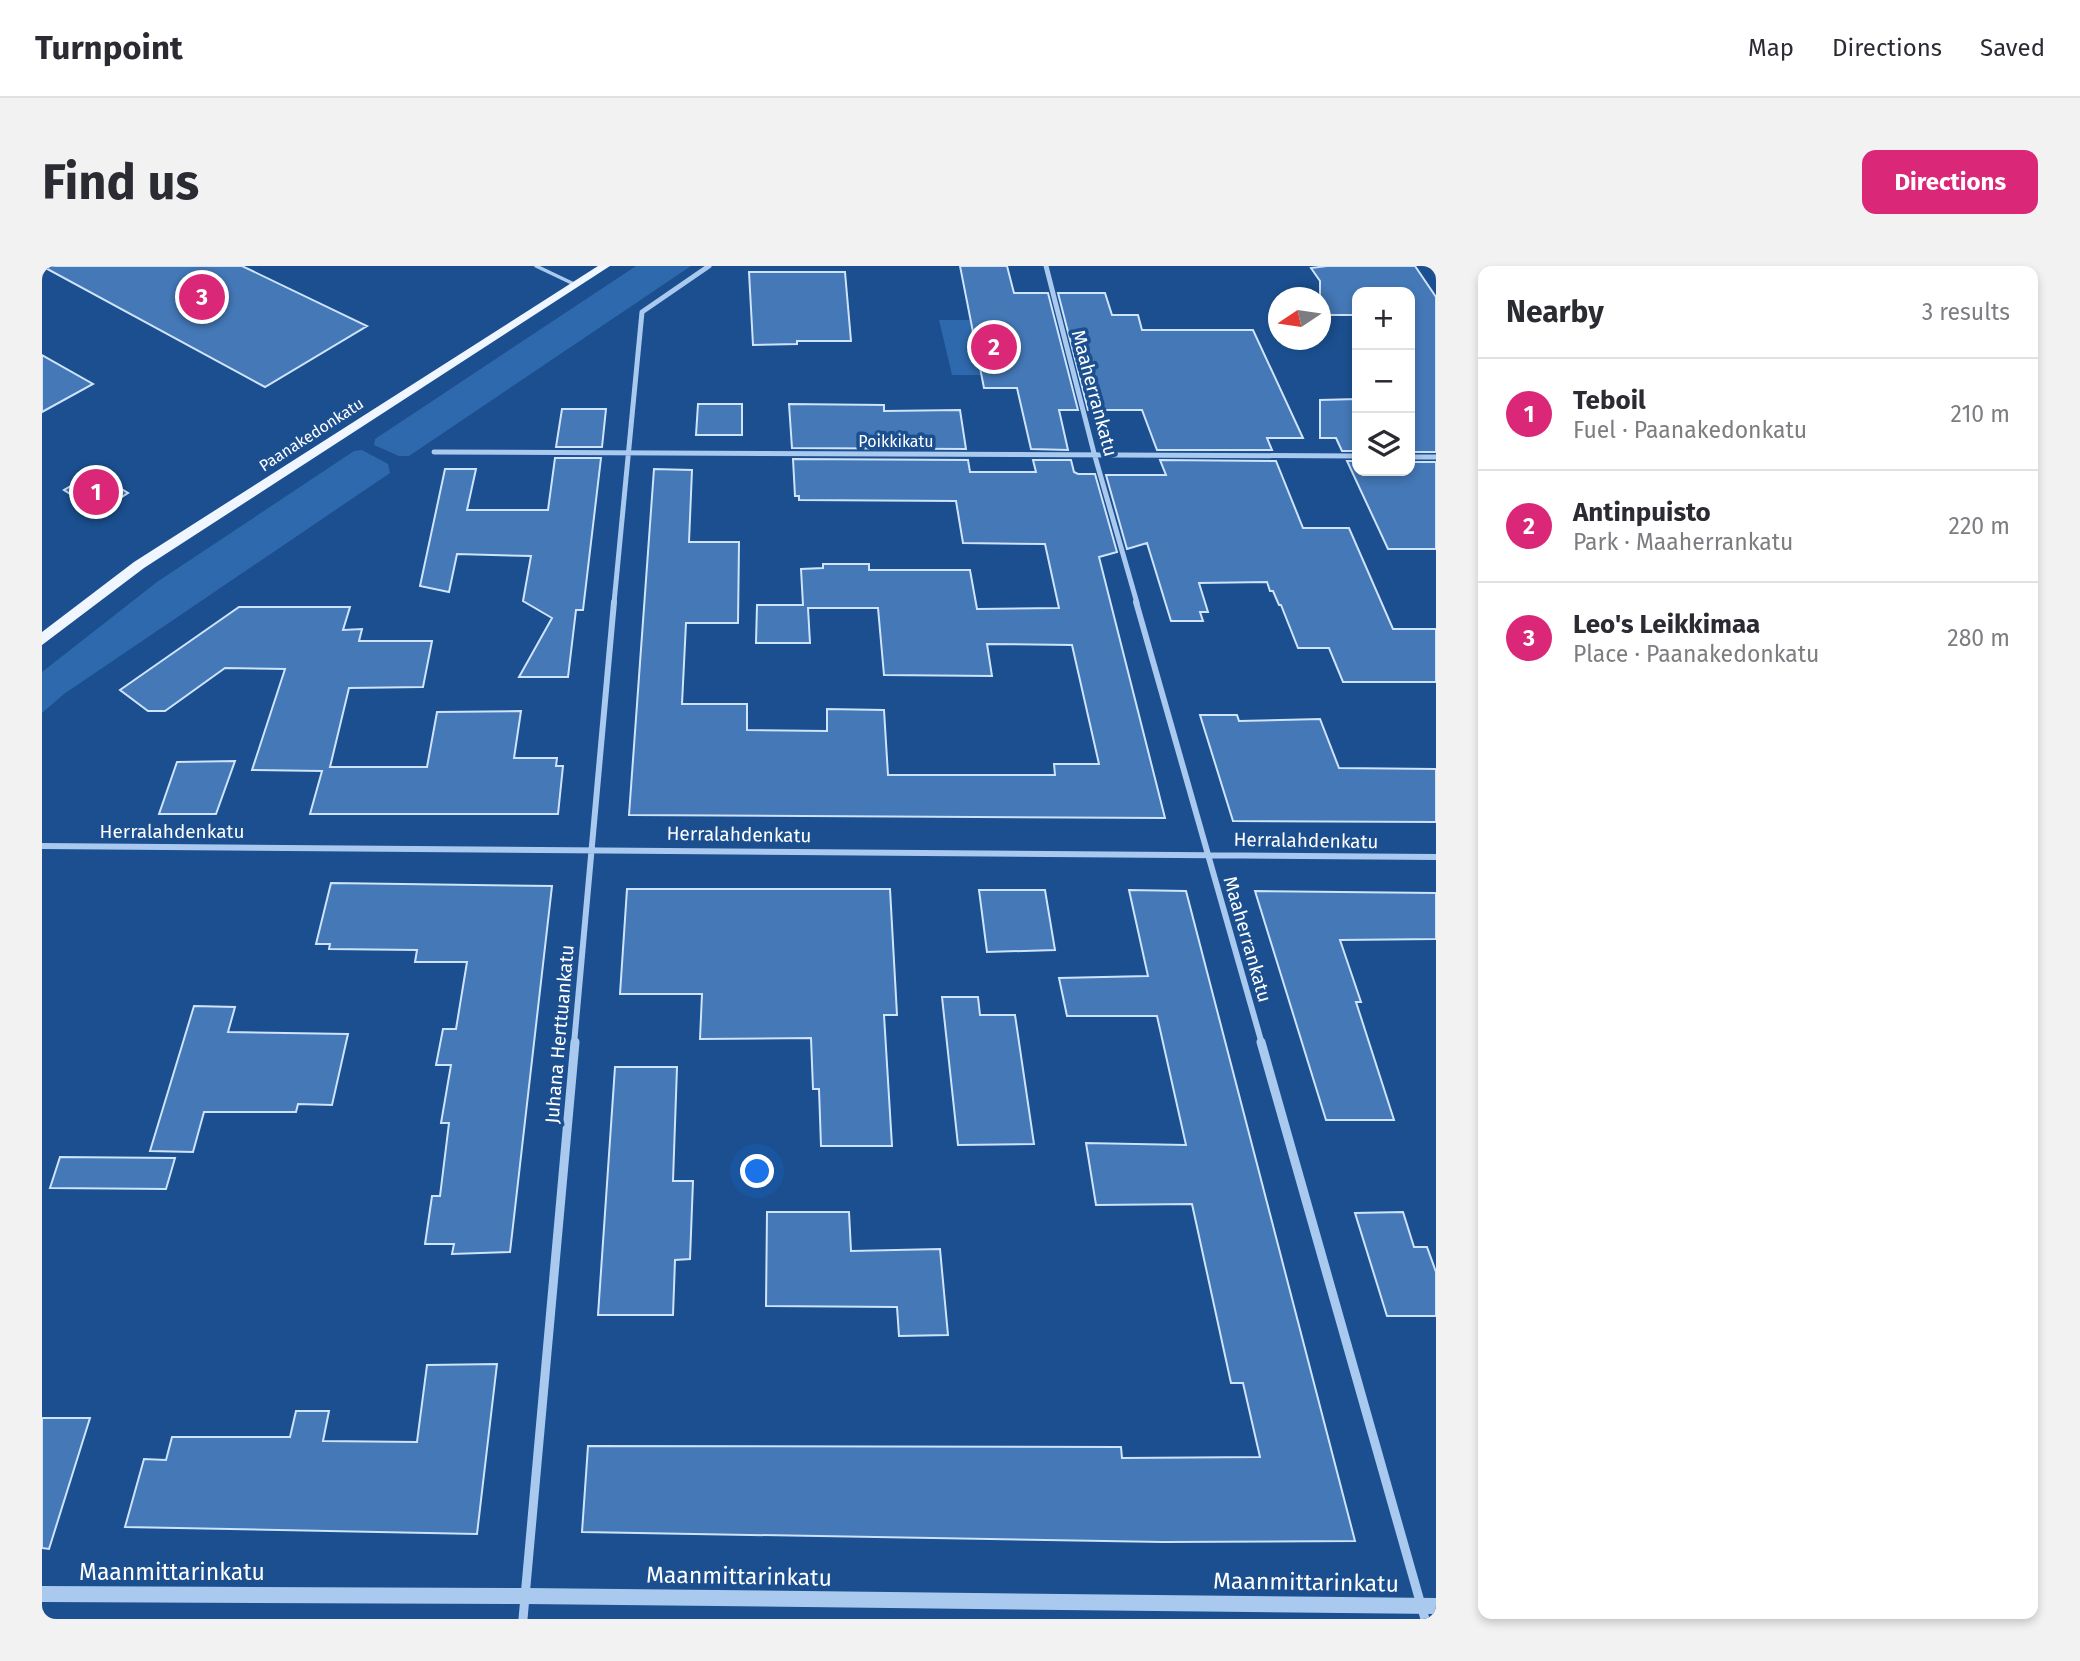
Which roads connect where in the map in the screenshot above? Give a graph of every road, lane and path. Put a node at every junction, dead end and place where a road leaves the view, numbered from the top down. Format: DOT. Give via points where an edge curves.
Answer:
graph roads {
  1 [pos="536,266"];
  2 [pos="605,266"];
  3 [pos="709,266"];
  4 [pos="1045,266"];
  5 [pos="576,285"];
  6 [pos="434,452"];
  7 [pos="627,452"];
  8 [pos="1094,453"];
  9 [pos="1352,456"];
  10 [pos="1415,457"];
  11 [pos="1436,457"];
  12 [pos="42,640"];
  13 [pos="42,846"];
  14 [pos="591,849"];
  15 [pos="1207,854"];
  16 [pos="1436,857"];
  17 [pos="42,1594"];
  18 [pos="525,1596"];
  19 [pos="1427,1610"];
  20 [pos="523,1619"];
  1 -- 5 [label="lane"];
  2 -- 5 [label="main road, Paanakedonkatu"];
  3 -- 7 [label="street" via="642,312"];
  4 -- 8 [label="street, Maaherrankatu"];
  5 -- 12 [label="main road, Paanakedonkatu" via="139,565"];
  6 -- 7 [label="street, Poikkikatu"];
  7 -- 8 [label="street, Poikkikatu"];
  7 -- 14 [label="street, Juhana Herttuankatu"];
  8 -- 9 [label="street, Poikkikatu"];
  8 -- 15 [label="street, Maaherrankatu"];
  10 -- 11 [label="street"];
  13 -- 14 [label="street, Herralahdenkatu"];
  14 -- 15 [label="street, Herralahdenkatu"];
  14 -- 18 [label="street, Juhana Herttuankatu"];
  15 -- 16 [label="street, Herralahdenkatu"];
  15 -- 19 [label="street, Maaherrankatu"];
  17 -- 18 [label="street, Maanmittarinkatu"];
  18 -- 19 [label="street, Maanmittarinkatu"];
  18 -- 20 [label="street, Juhana Herttuankatu"];
}
